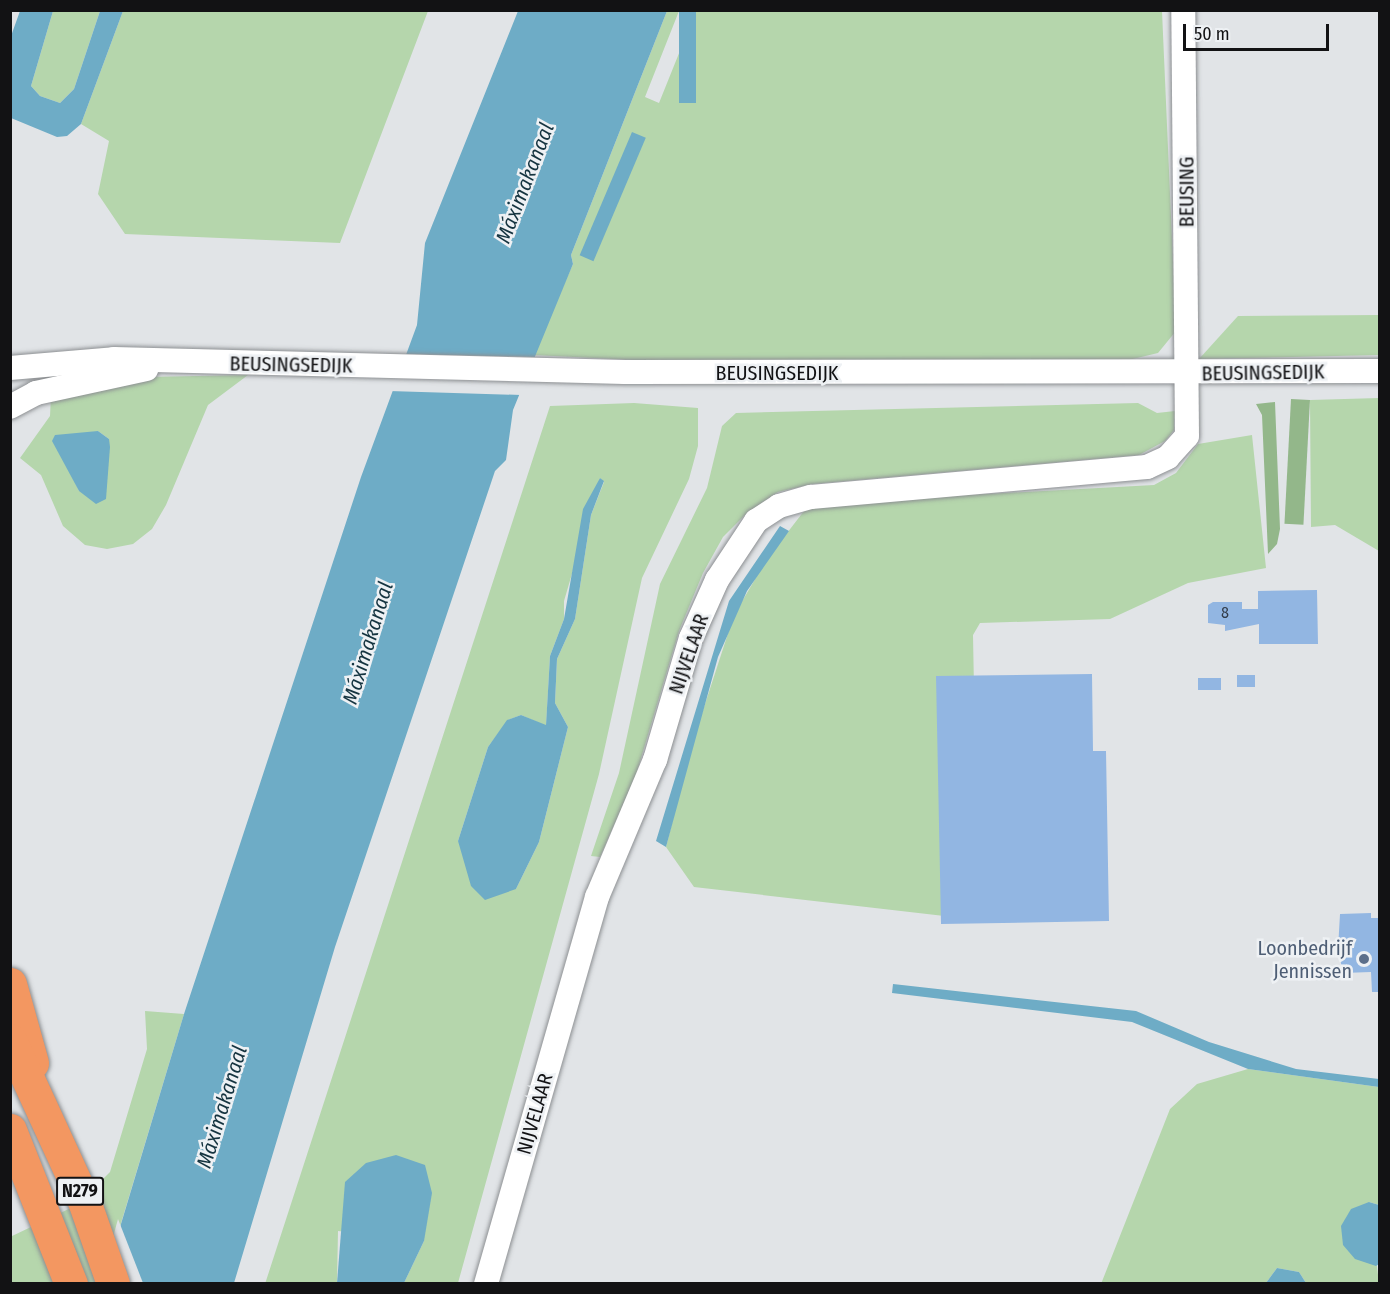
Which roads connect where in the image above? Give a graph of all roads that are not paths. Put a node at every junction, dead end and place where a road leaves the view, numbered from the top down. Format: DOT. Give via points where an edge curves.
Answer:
graph roads {
  1 [pos="1183,10"];
  2 [pos="175,363"];
  3 [pos="10,368"];
  4 [pos="1380,371"];
  5 [pos="1187,374"];
  6 [pos="10,407"];
  7 [pos="10,984"];
  8 [pos="10,1040"];
  9 [pos="40,1100"];
  10 [pos="10,1130"];
  11 [pos="19,1157"];
  12 [pos="71,1284"];
  13 [pos="113,1284"];
  14 [pos="486,1284"];
  1 -- 5 [label="street, BEUSING"];
  2 -- 3 [label="street, BEUSINGSEDIJK" via="114,359"];
  2 -- 5 [label="street, BEUSINGSEDIJK" via="625,372"];
  2 -- 6 [label="street, BEUSINGSEDIJK" via="36,393"];
  4 -- 5 [label="street, BEUSINGSEDIJK"];
  5 -- 14 [label="street, NIJVELAAR" via="1187,435 1168,457 1147,467 811,497 779,506 749,530 717,580 691,638 655,760 597,897"];
  7 -- 9 [label="highway, N279"];
  8 -- 9 [label="highway, N279"];
  9 -- 13 [label="highway, N279" via="84,1201"];
  10 -- 11 [label="highway, N279"];
  11 -- 12 [label="highway, N279"];
}
